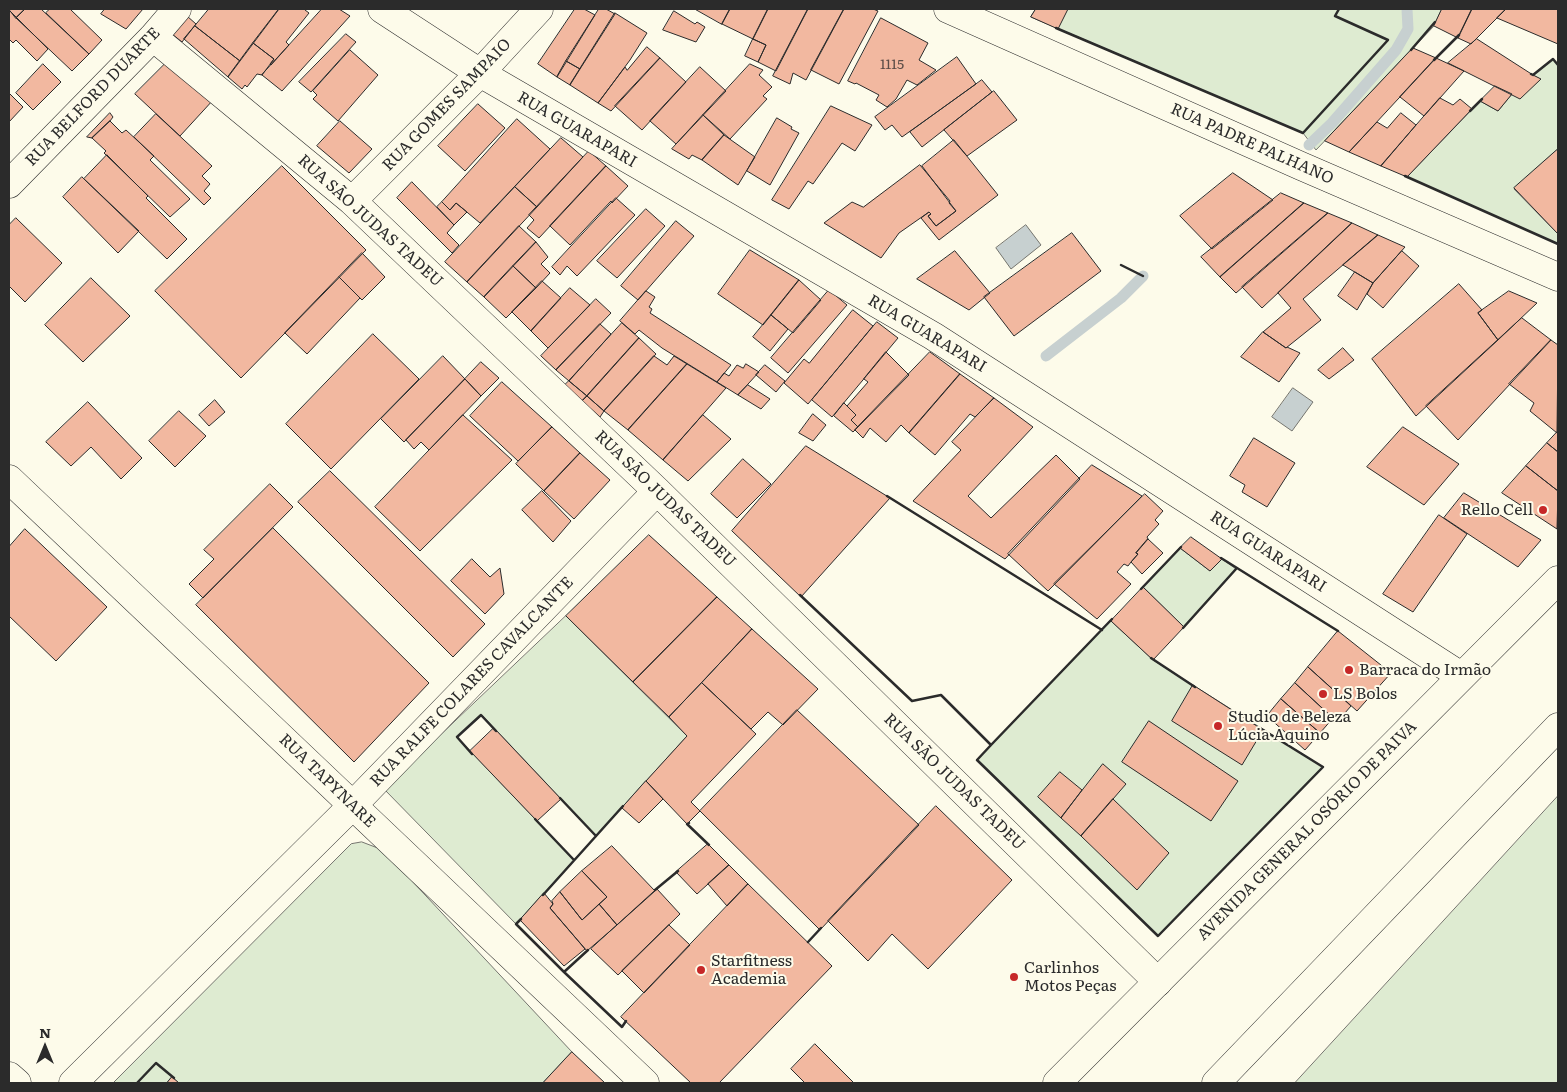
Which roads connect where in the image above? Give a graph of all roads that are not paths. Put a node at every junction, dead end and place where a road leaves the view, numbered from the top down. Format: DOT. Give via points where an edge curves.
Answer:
graph roads {
  1 [pos="177,9"];
  2 [pos="382,9"];
  3 [pos="539,9"];
  4 [pos="948,9"];
  5 [pos="153,37"];
  6 [pos="480,74"];
  7 [pos="9,184"];
  8 [pos="352,201"];
  9 [pos="1558,277"];
  10 [pos="9,479"];
  11 [pos="657,491"];
  12 [pos="1558,580"];
  13 [pos="1461,676"];
  14 [pos="1558,727"];
  15 [pos="353,805"];
  16 [pos="1158,982"];
  17 [pos="9,1076"];
  18 [pos="17,1083"];
  19 [pos="73,1083"];
  20 [pos="645,1083"];
  21 [pos="1056,1083"];
  22 [pos="1216,1083"];
  1 -- 5 [label="street, RUA BELFORD DUARTE"];
  2 -- 6 [label="street, RUA GUARAPARI"];
  3 -- 6 [label="street, RUA GOMES SAMPAIO"];
  4 -- 9 [label="street, RUA PADRE PALHANO"];
  5 -- 7 [label="street, RUA BELFORD DUARTE"];
  5 -- 8 [label="street, RUA SÃO JUDAS TADEU"];
  6 -- 8 [label="street, RUA GOMES SAMPAIO"];
  6 -- 13 [label="street, RUA GUARAPARI" via="933,336"];
  8 -- 11 [label="street, RUA SÃO JUDAS TADEU"];
  10 -- 15 [label="street, RUA TAPYNARE"];
  11 -- 15 [label="street, RUA RALFE COLARES CAVALCANTE"];
  11 -- 16 [label="street, RUA SÃO JUDAS TADEU"];
  12 -- 13 [label="street, AVENIDA GENERAL OSÓRIO DE PAIVA"];
  13 -- 16 [label="street, AVENIDA GENERAL OSÓRIO DE PAIVA"];
  14 -- 22 [label="street"];
  15 -- 19 [label="street, RUA RALFE COLARES CAVALCANTE"];
  15 -- 20 [label="street, RUA TAPYNARE"];
  16 -- 21 [label="street, AVENIDA GENERAL OSÓRIO DE PAIVA"];
  17 -- 18 [label="street"];
}
